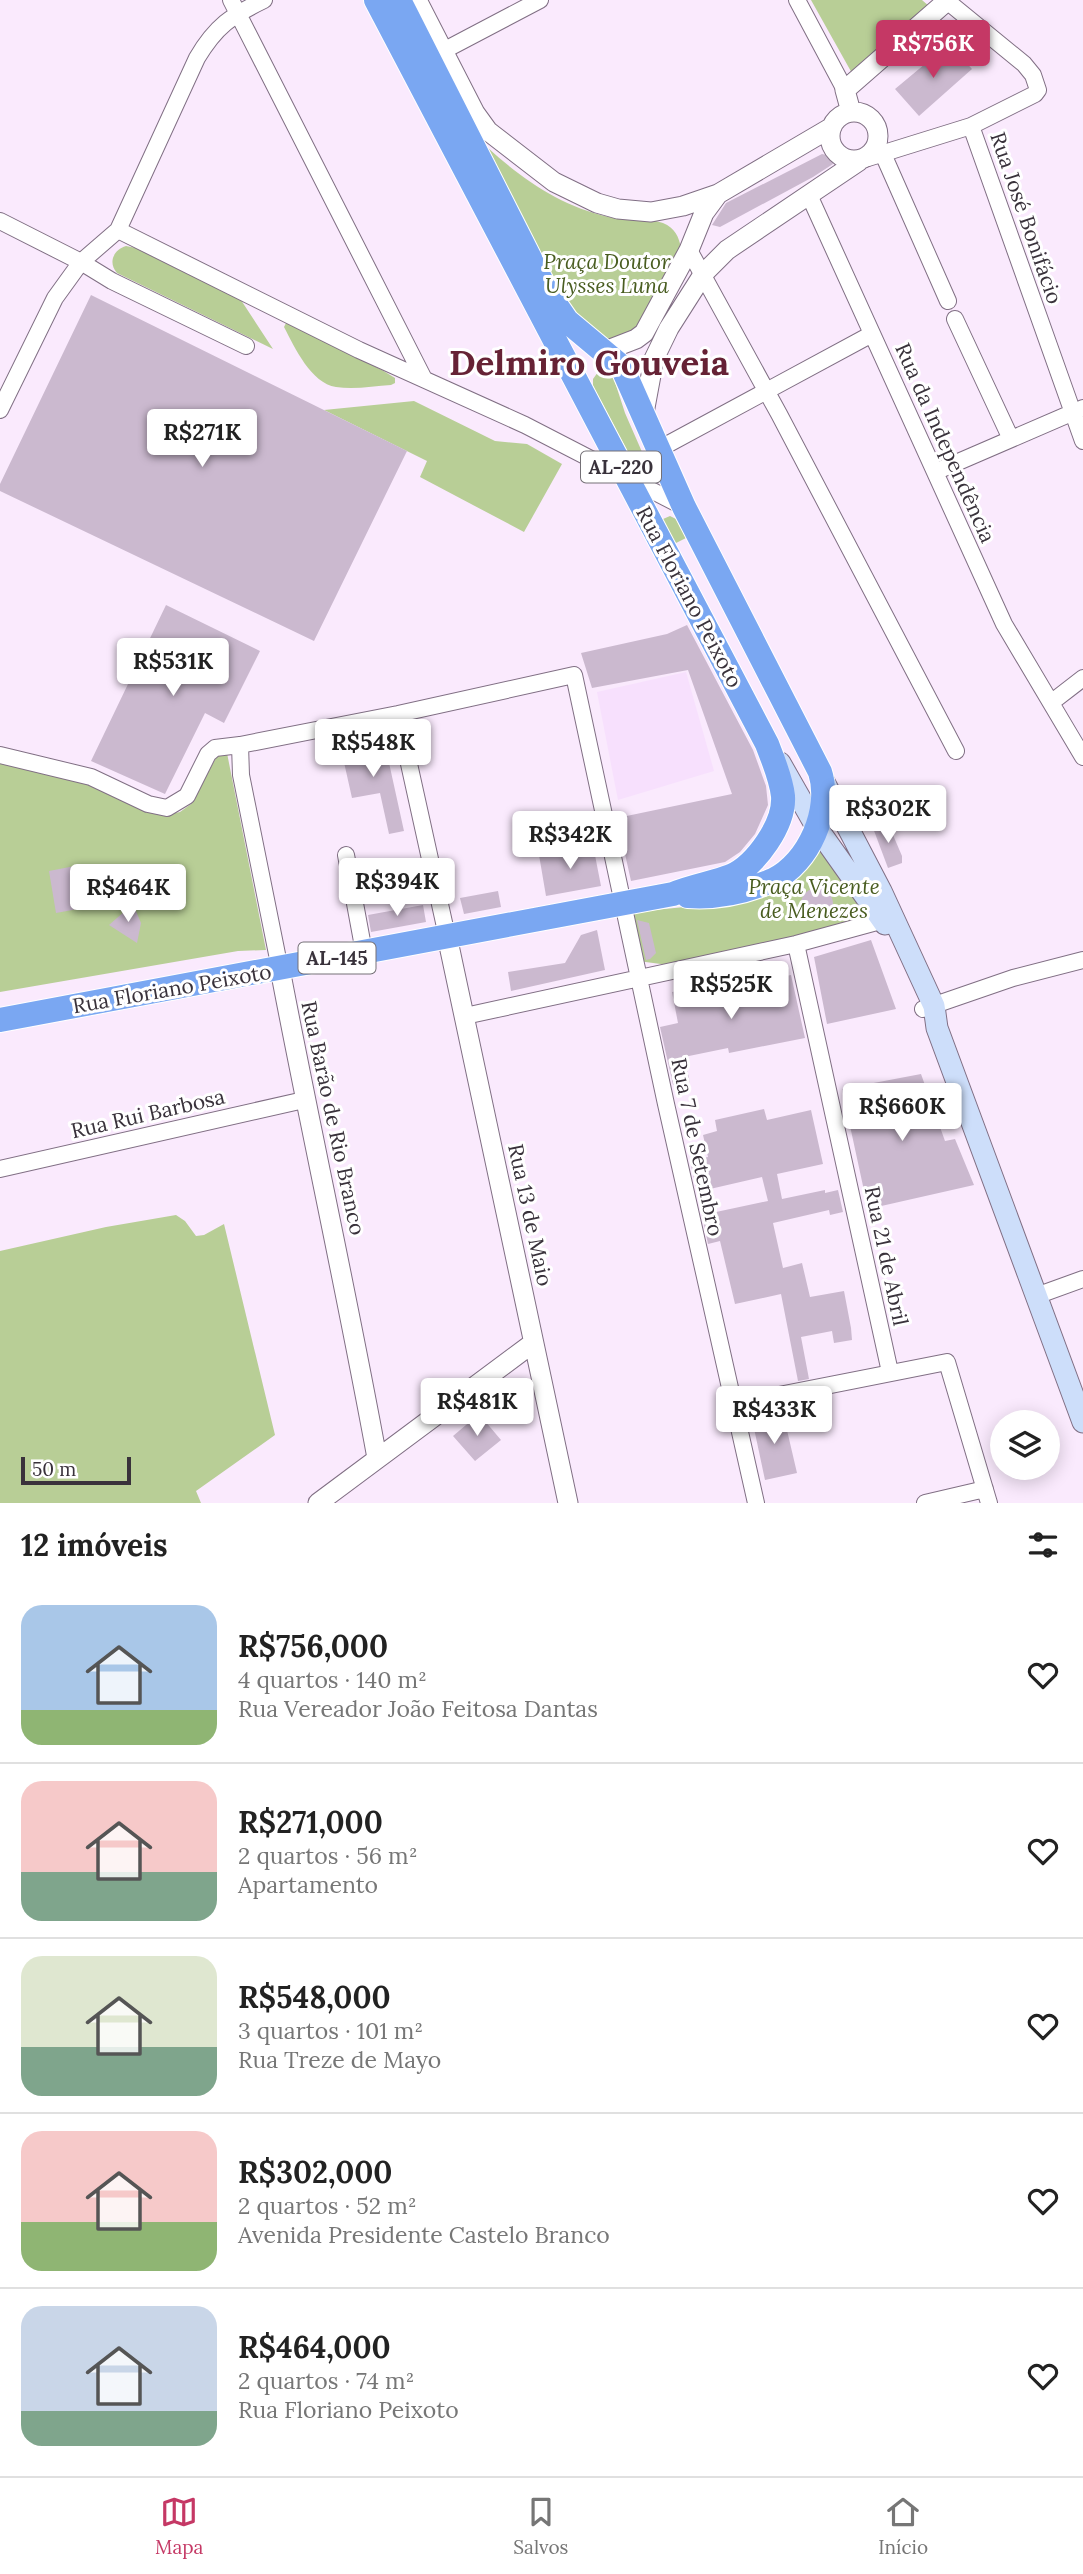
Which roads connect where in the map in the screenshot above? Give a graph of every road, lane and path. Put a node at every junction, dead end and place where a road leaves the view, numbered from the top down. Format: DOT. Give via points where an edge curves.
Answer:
graph roads {
  1 [pos="264,0"];
  2 [pos="376,0"];
  3 [pos="399,0"];
  4 [pos="417,0"];
  5 [pos="540,0"];
  6 [pos="797,0"];
  7 [pos="948,1"];
  8 [pos="234,6"];
  9 [pos="443,51"];
  10 [pos="845,90"];
  11 [pos="851,112"];
  12 [pos="971,126"];
  13 [pos="832,127"];
  14 [pos="870,158"];
  15 [pos="718,194"];
  16 [pos="809,195"];
  17 [pos="0,222"];
  18 [pos="118,230"];
  19 [pos="689,250"];
  20 [pos="81,262"];
  21 [pos="704,273"];
  22 [pos="948,301"];
  23 [pos="955,319"];
  24 [pos="872,334"];
  25 [pos="246,346"];
  26 [pos="605,351"];
  27 [pos="424,379"];
  28 [pos="767,391"];
  29 [pos="586,403"];
  30 [pos="0,410"];
  31 [pos="1077,410"];
  32 [pos="644,413"];
  33 [pos="1012,439"];
  34 [pos="1083,441"];
  35 [pos="659,449"];
  36 [pos="935,472"];
  37 [pos="625,475"];
  38 [pos="684,507"];
  39 [pos="750,637"];
  40 [pos="718,652"];
  41 [pos="1083,678"];
  42 [pos="1052,702"];
  43 [pos="398,714"];
  44 [pos="767,744"];
  45 [pos="240,745"];
  46 [pos="956,751"];
  47 [pos="0,755"];
  48 [pos="1083,757"];
  49 [pos="822,778"];
  50 [pos="817,828"];
  51 [pos="346,855"];
  52 [pos="673,894"];
  53 [pos="624,903"];
  54 [pos="884,920"];
  55 [pos="447,936"];
  56 [pos="796,944"];
  57 [pos="364,952"];
  58 [pos="1082,965"];
  59 [pos="280,969"];
  60 [pos="639,980"];
  61 [pos="928,1007"];
  62 [pos="465,1016"];
  63 [pos="0,1020"];
  64 [pos="304,1100"];
  65 [pos="0,1169"];
  66 [pos="1083,1279"];
  67 [pos="1036,1296"];
  68 [pos="533,1343"];
  69 [pos="890,1372"];
  70 [pos="734,1405"];
  71 [pos="1083,1422"];
  72 [pos="377,1458"];
  73 [pos="987,1496"];
  74 [pos="318,1503"];
  75 [pos="568,1503"];
  76 [pos="756,1503"];
  77 [pos="925,1503"];
  1 -- 8 [label="street"];
  2 -- 29 [label="highway, Rua Floriano Peixoto / AL-220"];
  3 -- 26 [label="highway, AL-220 / AL-220" via="547,292 567,321"];
  4 -- 9 [label="street"];
  5 -- 9 [label="street"];
  6 -- 10 [label="street"];
  7 -- 10 [label="street"];
  7 -- 12 [label="street" via="1024,64 1038,90"];
  8 -- 18 [label="street" via="197,58"];
  8 -- 27 [label="street"];
  9 -- 15 [label="street" via="488,131 554,182 597,203 651,212"];
  10 -- 11 [label="street"];
  11 -- 13 [label="street"];
  11 -- 14 [label="street" via="866,114 876,125 879,139"];
  12 -- 14 [label="street"];
  12 -- 31 [label="street, Rua José Bonifácio"];
  13 -- 14 [label="street" via="834,148 845,158"];
  13 -- 15 [label="street"];
  14 -- 16 [label="street"];
  14 -- 22 [label="street"];
  15 -- 19 [label="street" via="704,213"];
  16 -- 21 [label="street" via="727,250"];
  16 -- 24 [label="street, Rua da Independência"];
  17 -- 20 [label="street"];
  18 -- 20 [label="street"];
  18 -- 27 [label="street"];
  19 -- 21 [label="street"];
  19 -- 26 [label="street" via="644,333"];
  20 -- 25 [label="street"];
  20 -- 30 [label="street" via="55,298"];
  21 -- 28 [label="street"];
  21 -- 32 [label="street" via="654,359"];
  23 -- 33 [label="street"];
  24 -- 28 [label="street"];
  24 -- 36 [label="street, Rua da Independência"];
  26 -- 29 [label="highway" via="587,372"];
  26 -- 32 [label="highway, AL-220 / AL-220" via="622,366"];
  27 -- 37 [label="street"];
  28 -- 35 [label="street"];
  28 -- 46 [label="street"];
  29 -- 37 [label="highway, Rua Floriano Peixoto / AL-220"];
  31 -- 33 [label="street"];
  31 -- 34 [label="street, Rua José Bonifácio"];
  32 -- 35 [label="highway, AL-220 / AL-220"];
  33 -- 36 [label="street"];
  35 -- 38 [label="highway, AL-220 / AL-220"];
  36 -- 42 [label="street, Rua da Independência" via="1004,624"];
  37 -- 38 [label="street"];
  37 -- 40 [label="highway, Rua Floriano Peixoto / AL-220"];
  38 -- 39 [label="highway, AL-220 / AL-220"];
  39 -- 40 [label="highway"];
  39 -- 49 [label="highway, AL-220 / AL-220"];
  40 -- 44 [label="highway, Rua Floriano Peixoto / AL-220"];
  41 -- 42 [label="street"];
  42 -- 48 [label="street, Rua da Independência"];
  43 -- 45 [label="street"];
  43 -- 53 [label="street, Rua 7 de Setembro" via="574,675"];
  43 -- 55 [label="street"];
  44 -- 50 [label="main road"];
  44 -- 52 [label="highway, Rua Floriano Peixoto / AL-220" via="783,798 771,835 753,862 732,876"];
  45 -- 47 [label="street" via="215,748 208,754 187,796 167,808 91,777"];
  45 -- 59 [label="street, Rua Barão de Rio Branco" via="241,775"];
  49 -- 50 [label="highway, Rua Floriano Peixoto / AL-220" via="824,805"];
  49 -- 61 [label="main road" via="881,891"];
  50 -- 52 [label="highway, Rua Floriano Peixoto / AL-220" via="802,856 775,879 726,896"];
  50 -- 54 [label="main road"];
  51 -- 57 [label="street"];
  52 -- 53 [label="highway, Rua Floriano Peixoto / AL-145"];
  53 -- 55 [label="highway, Rua Floriano Peixoto / AL-145"];
  53 -- 60 [label="street, Rua 7 de Setembro"];
  54 -- 56 [label="street"];
  54 -- 61 [label="main road"];
  55 -- 57 [label="highway, Rua Floriano Peixoto / AL-145"];
  55 -- 62 [label="street, Rua 13 de Maio"];
  56 -- 60 [label="street"];
  56 -- 69 [label="street, Rua 21 de Abril"];
  57 -- 59 [label="highway, Rua Floriano Peixoto / AL-145"];
  58 -- 61 [label="street" via="1013,978"];
  59 -- 63 [label="highway, Rua Floriano Peixoto / AL-145"];
  59 -- 64 [label="street, Rua Barão de Rio Branco"];
  60 -- 62 [label="street"];
  60 -- 70 [label="street, Rua 7 de Setembro"];
  61 -- 67 [label="main road"];
  62 -- 68 [label="street, Rua 13 de Maio"];
  64 -- 65 [label="street, Rua Rui Barbosa"];
  64 -- 72 [label="street, Rua Barão de Rio Branco"];
  66 -- 67 [label="street"];
  67 -- 71 [label="main road"];
  68 -- 72 [label="street"];
  68 -- 75 [label="street, Rua 13 de Maio"];
  69 -- 70 [label="street"];
  69 -- 73 [label="street" via="947,1362"];
  70 -- 76 [label="street, Rua 7 de Setembro"];
  72 -- 74 [label="street"];
  73 -- 77 [label="street"];
}
